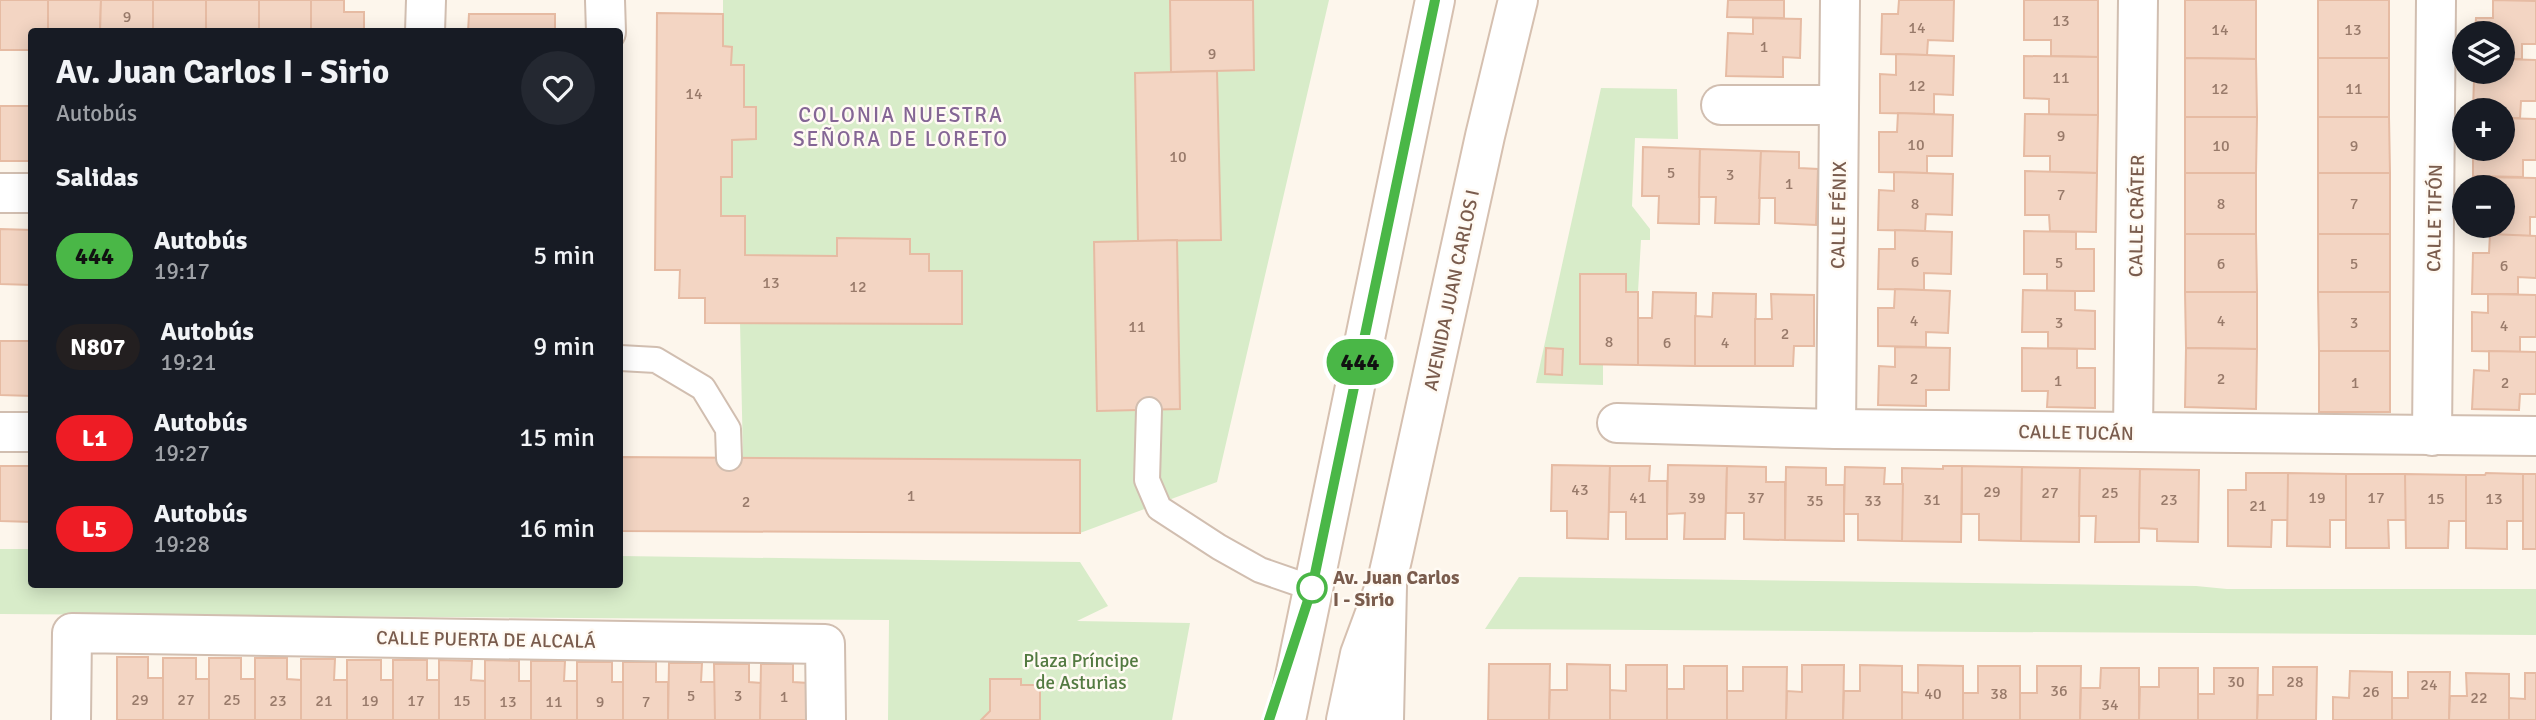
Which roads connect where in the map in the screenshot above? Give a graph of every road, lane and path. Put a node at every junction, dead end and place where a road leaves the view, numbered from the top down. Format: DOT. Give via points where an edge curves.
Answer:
graph roads {
  1 [pos="426,0"];
  2 [pos="605,0"];
  3 [pos="1435,0"];
  4 [pos="1518,0"];
  5 [pos="1840,0"];
  6 [pos="2138,0"];
  7 [pos="2436,0"];
  8 [pos="425,28"];
  9 [pos="606,28"];
  10 [pos="1721,105"];
  11 [pos="1839,105"];
  12 [pos="0,193"];
  13 [pos="28,193"];
  14 [pos="623,358"];
  15 [pos="1149,410"];
  16 [pos="1617,423"];
  17 [pos="1836,429"];
  18 [pos="0,432"];
  19 [pos="28,432"];
  20 [pos="2133,432"];
  21 [pos="2432,436"];
  22 [pos="2536,436"];
  23 [pos="729,458"];
  24 [pos="1387,581"];
  25 [pos="1312,588"];
  26 [pos="71,720"];
  27 [pos="826,720"];
  28 [pos="1269,720"];
  29 [pos="1286,720"];
  30 [pos="1346,720"];
  31 [pos="1384,720"];
  1 -- 8 [label="street"];
  2 -- 9 [label="street"];
  3 -- 25 [label="street"];
  4 -- 24 [label="street, AVENIDA JUAN CARLOS I"];
  5 -- 11 [label="street, CALLE FÉNIX"];
  6 -- 20 [label="street, CALLE CRÁTER"];
  7 -- 21 [label="street, CALLE TIFÓN"];
  10 -- 11 [label="street"];
  11 -- 17 [label="street, CALLE FÉNIX"];
  12 -- 13 [label="street"];
  14 -- 23 [label="lane" via="656,360 703,388 728,429"];
  15 -- 25 [label="lane" via="1147,480 1159,508 1260,570"];
  16 -- 17 [label="street, CALLE TUCÁN"];
  17 -- 20 [label="street, CALLE TUCÁN"];
  18 -- 19 [label="street"];
  20 -- 21 [label="street, CALLE TUCÁN"];
  21 -- 22 [label="street, CALLE TUCÁN"];
  24 -- 30 [label="street, AVENIDA JUAN CARLOS I" via="1360,654"];
  24 -- 31 [label="street, AVENIDA JUAN CARLOS I"];
  25 -- 28 [label="street"];
  25 -- 29 [label="street"];
  26 -- 27 [label="street, CALLE PUERTA DE ALCALÁ" via="72,633 825,644"];
}
